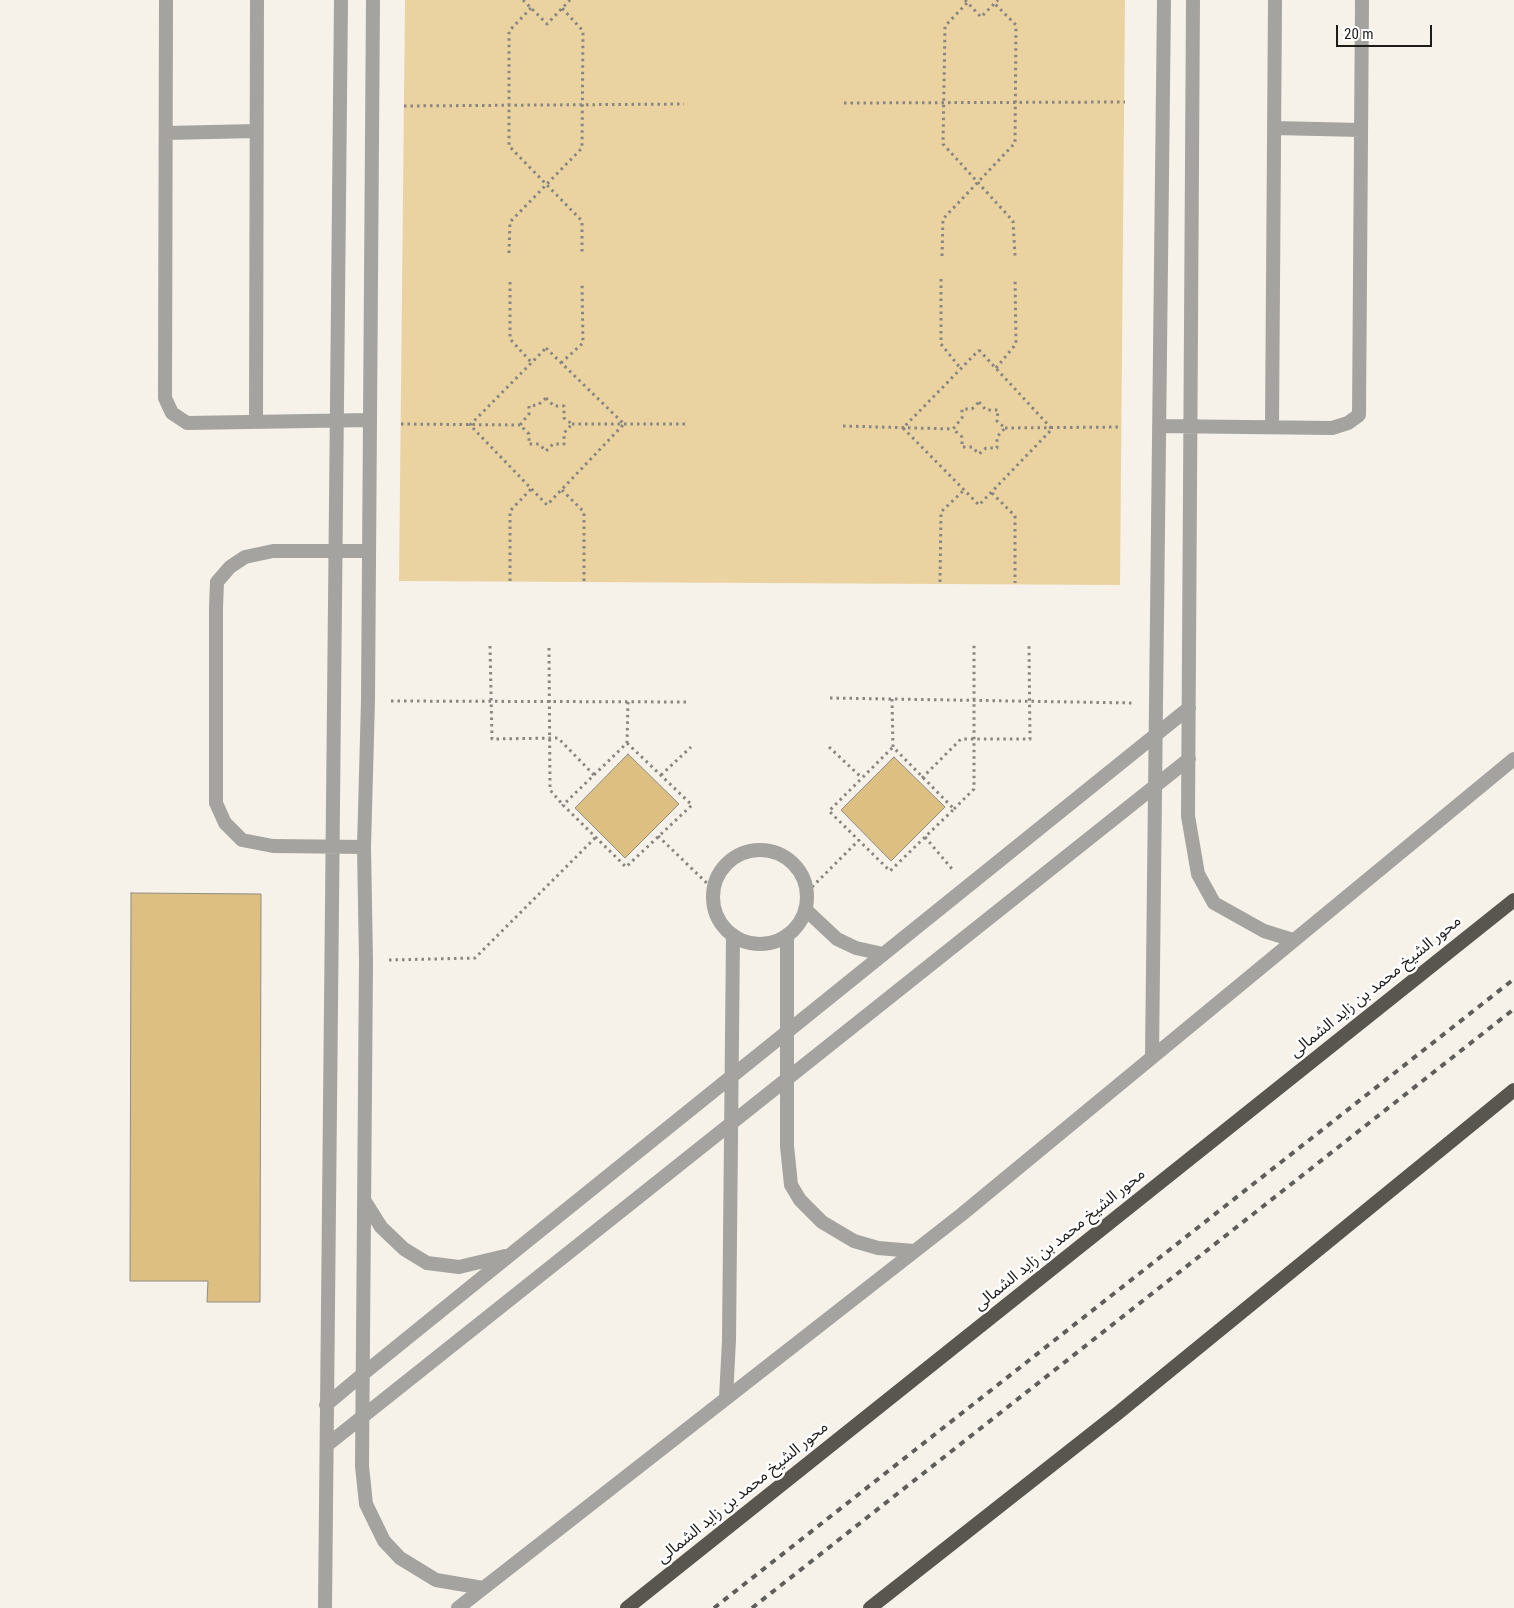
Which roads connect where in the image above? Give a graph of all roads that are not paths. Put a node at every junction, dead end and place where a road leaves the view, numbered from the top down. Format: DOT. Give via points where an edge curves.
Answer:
graph roads {
  1 [pos="166,0"];
  2 [pos="257,0"];
  3 [pos="341,0"];
  4 [pos="373,0"];
  5 [pos="1164,0"];
  6 [pos="1193,0"];
  7 [pos="1275,0"];
  8 [pos="1362,0"];
  9 [pos="1274,128"];
  10 [pos="1361,130"];
  11 [pos="256,131"];
  12 [pos="166,133"];
  13 [pos="370,420"];
  14 [pos="337,421"];
  15 [pos="256,422"];
  16 [pos="1159,426"];
  17 [pos="1190,426"];
  18 [pos="1272,427"];
  19 [pos="335,551"];
  20 [pos="369,551"];
  21 [pos="1189,708"];
  22 [pos="1155,735"];
  23 [pos="1189,759"];
  24 [pos="1514,759"];
  25 [pos="1155,787"];
  26 [pos="332,846"];
  27 [pos="364,847"];
  28 [pos="1514,900"];
  29 [pos="805,909"];
  30 [pos="733,936"];
  31 [pos="786,936"];
  32 [pos="1293,940"];
  33 [pos="884,954"];
  34 [pos="787,1032"];
  35 [pos="1152,1057"];
  36 [pos="731,1077"];
  37 [pos="787,1078"];
  38 [pos="1514,1090"];
  39 [pos="730,1124"];
  40 [pos="364,1200"];
  41 [pos="914,1252"];
  42 [pos="510,1255"];
  43 [pos="363,1374"];
  44 [pos="726,1398"];
  45 [pos="326,1405"];
  46 [pos="362,1416"];
  47 [pos="327,1445"];
  48 [pos="483,1588"];
  49 [pos="325,1608"];
  50 [pos="458,1608"];
  51 [pos="627,1608"];
  52 [pos="870,1608"];
  1 -- 12 [label="street"];
  2 -- 11 [label="street"];
  3 -- 14 [label="street"];
  4 -- 13 [label="street"];
  5 -- 16 [label="street"];
  6 -- 17 [label="street"];
  7 -- 9 [label="street"];
  8 -- 10 [label="street"];
  9 -- 10 [label="street"];
  9 -- 18 [label="street"];
  10 -- 18 [label="street" via="1359,415 1332,428"];
  11 -- 12 [label="street"];
  11 -- 15 [label="street"];
  12 -- 15 [label="street" via="165,398 172,413 187,423"];
  13 -- 14 [label="street"];
  13 -- 20 [label="street"];
  14 -- 15 [label="street"];
  14 -- 19 [label="street"];
  16 -- 17 [label="street"];
  16 -- 22 [label="street"];
  17 -- 18 [label="street"];
  17 -- 21 [label="street"];
  19 -- 20 [label="street"];
  19 -- 26 [label="street"];
  19 -- 26 [label="street" via="273,551 245,557 230,567 217,582 216,608 216,803 225,822 242,840 273,846"];
  20 -- 27 [label="street"];
  21 -- 22 [label="street"];
  21 -- 23 [label="street"];
  22 -- 25 [label="street"];
  22 -- 33 [label="street"];
  23 -- 25 [label="street"];
  23 -- 32 [label="street" via="1188,816 1198,874 1214,903 1264,931"];
  24 -- 32 [label="street"];
  25 -- 35 [label="street"];
  25 -- 37 [label="street"];
  26 -- 27 [label="street"];
  26 -- 45 [label="street"];
  27 -- 40 [label="street"];
  28 -- 51 [label="highway, محور الشيخ محمد بن زايد الشمالى"];
  29 -- 30 [label="street" via="805,883 798,869 786,858 770,851 754,850 740,854 727,863 713,889 712,904 716,918"];
  29 -- 31 [label="street" via="795,929"];
  29 -- 33 [label="street" via="837,939 856,948"];
  30 -- 31 [label="street" via="751,944 766,944"];
  30 -- 36 [label="street"];
  31 -- 34 [label="street"];
  32 -- 35 [label="street"];
  33 -- 34 [label="street"];
  34 -- 36 [label="street"];
  34 -- 37 [label="street"];
  35 -- 41 [label="street"];
  36 -- 39 [label="street"];
  36 -- 42 [label="street"];
  37 -- 39 [label="street"];
  37 -- 41 [label="street" via="791,1185 800,1200 822,1222 854,1241 878,1248"];
  38 -- 52 [label="highway" via="1110,1420"];
  39 -- 44 [label="street"];
  39 -- 46 [label="street"];
  40 -- 42 [label="street" via="381,1228 404,1249 427,1263 459,1267"];
  40 -- 43 [label="street"];
  41 -- 44 [label="street"];
  42 -- 43 [label="street"];
  43 -- 45 [label="street"];
  43 -- 46 [label="street"];
  44 -- 48 [label="street"];
  45 -- 47 [label="street"];
  46 -- 47 [label="street"];
  46 -- 48 [label="street" via="366,1504 384,1541 400,1558 436,1580"];
  47 -- 49 [label="street"];
  48 -- 50 [label="street"];
}
